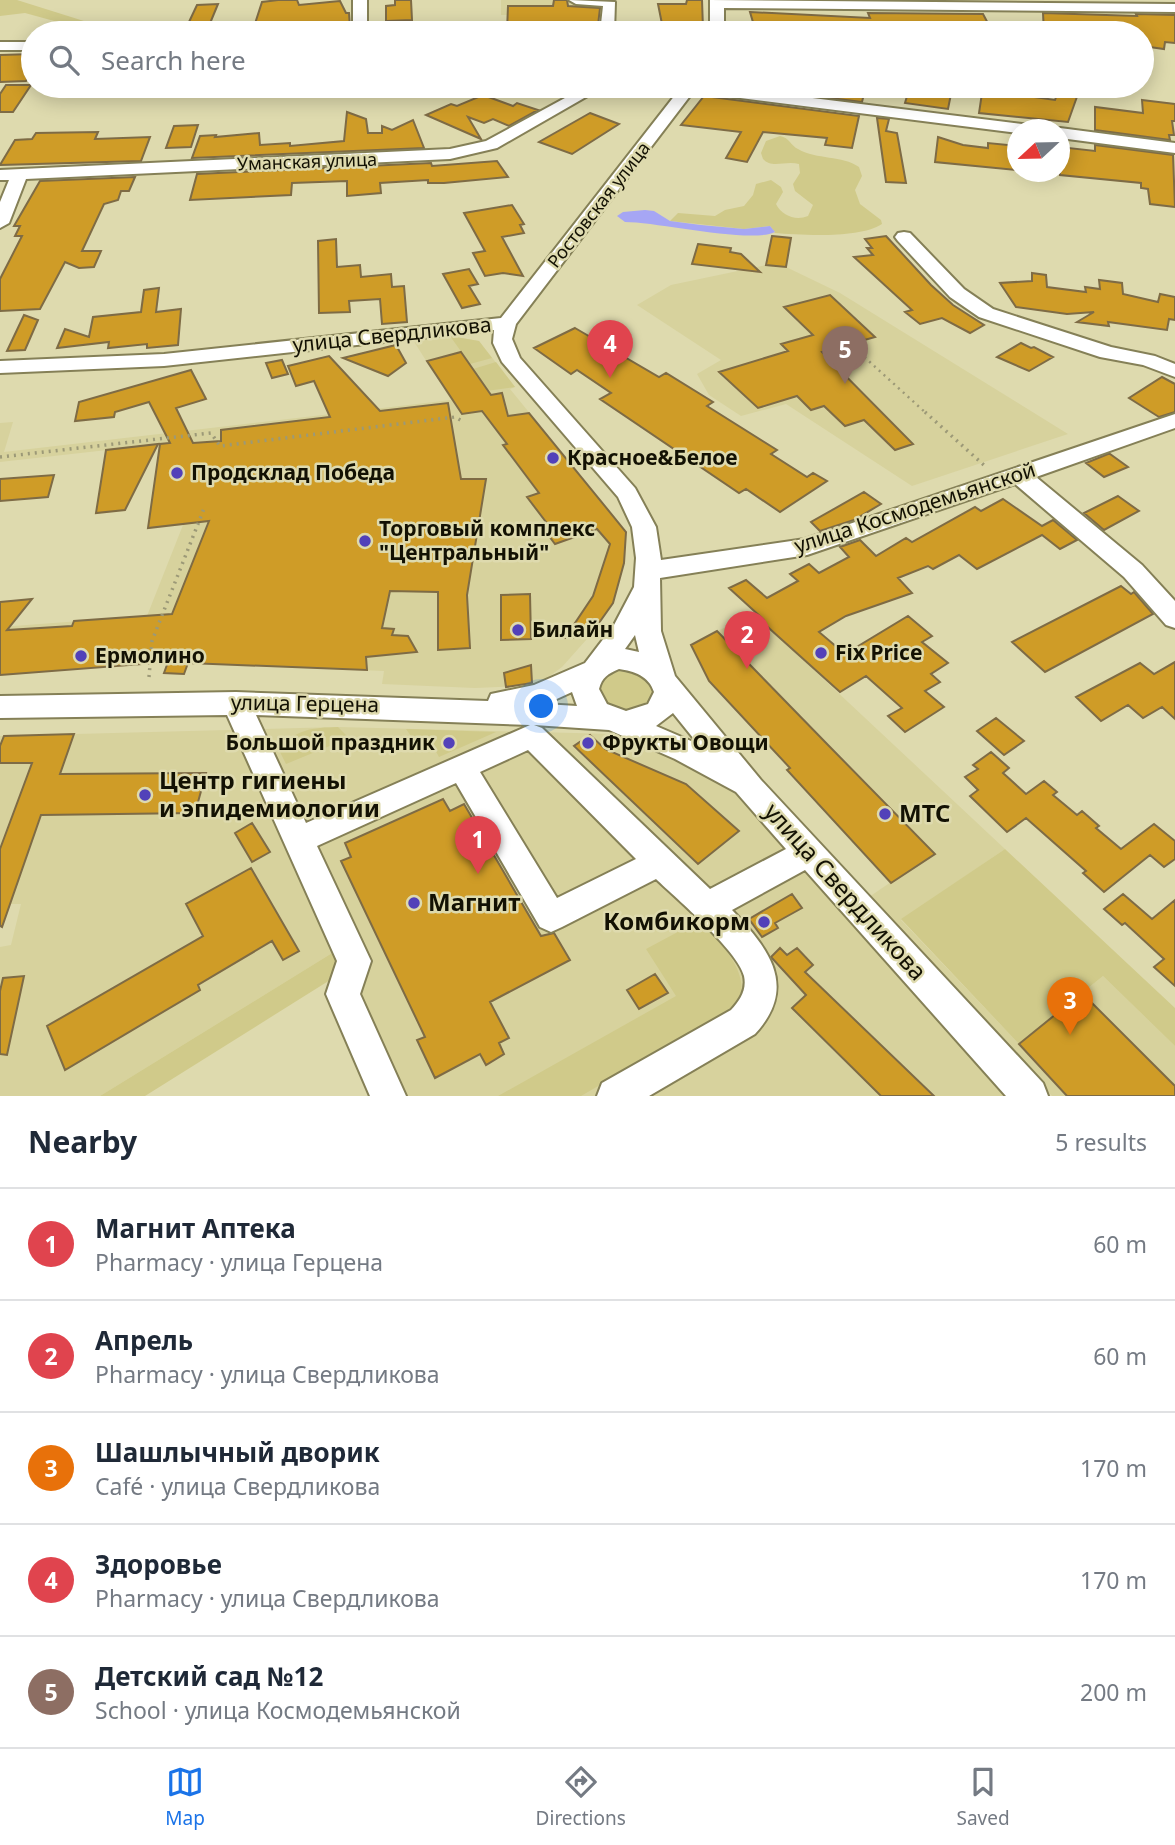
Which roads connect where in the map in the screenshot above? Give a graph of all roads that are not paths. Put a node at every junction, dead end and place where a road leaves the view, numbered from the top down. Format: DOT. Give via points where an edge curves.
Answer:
graph roads {
  1 [pos="360,0"];
  2 [pos="576,0"];
  3 [pos="717,2"];
  4 [pos="1175,8"];
  5 [pos="360,21"];
  6 [pos="608,21"];
  7 [pos="717,21"];
  8 [pos="0,46"];
  9 [pos="21,46"];
  10 [pos="577,98"];
  11 [pos="678,98"];
  12 [pos="781,98"];
  13 [pos="1007,127"];
  14 [pos="1070,134"];
  15 [pos="1175,148"];
  16 [pos="20,174"];
  17 [pos="0,175"];
  18 [pos="0,223"];
  19 [pos="904,237"];
  20 [pos="507,323"];
  21 [pos="0,367"];
  22 [pos="1175,371"];
  23 [pos="1175,421"];
  24 [pos="1009,478"];
  25 [pos="648,578"];
  26 [pos="1175,618"];
  27 [pos="594,669"];
  28 [pos="662,678"];
  29 [pos="236,703"];
  30 [pos="0,707"];
  31 [pos="452,708"];
  32 [pos="614,720"];
  33 [pos="462,767"];
  34 [pos="751,789"];
  35 [pos="299,840"];
  36 [pos="809,852"];
  37 [pos="660,862"];
  38 [pos="707,907"];
  39 [pos="388,1096"];
  40 [pos="615,1096"];
  41 [pos="1030,1096"];
  1 -- 5 [label="street"];
  2 -- 6 [label="street" via="606,2 610,5"];
  3 -- 4 [label="street"];
  3 -- 7 [label="street"];
  8 -- 9 [label="street"];
  10 -- 16 [label="street, Уманская улица" via="498,142 466,152"];
  11 -- 20 [label="street, Ростовская улица"];
  12 -- 13 [label="street"];
  14 -- 15 [label="street"];
  16 -- 17 [label="street, Уманская улица"];
  16 -- 18 [label="street"];
  19 -- 22 [label="street" via="957,293 986,313 1107,354 1148,360"];
  20 -- 21 [label="street, улица Свердликова" via="164,360"];
  20 -- 25 [label="street, улица Свердликова" via="501,337 507,354 641,515 649,543"];
  23 -- 24 [label="street, улица Космодемьянской"];
  24 -- 25 [label="street, улица Космодемьянской" via="807,547"];
  24 -- 26 [label="street" via="1133,571"];
  25 -- 27 [label="street" via="624,631"];
  25 -- 28 [label="street, улица Свердликова" via="650,649"];
  27 -- 28 [label="street" via="617,659 633,659 648,663"];
  27 -- 31 [label="street" via="538,695"];
  27 -- 32 [label="street" via="585,695 596,712"];
  28 -- 32 [label="street" via="666,696 655,713 642,720"];
  28 -- 34 [label="street, улица Свердликова"];
  29 -- 30 [label="street, улица Герцена"];
  29 -- 31 [label="street, улица Герцена"];
  29 -- 35 [label="street"];
  31 -- 32 [label="street, улица Герцена"];
  32 -- 34 [label="street, улица Герцена" via="685,751"];
  33 -- 35 [label="street"];
  33 -- 37 [label="street" via="532,736"];
  33 -- 37 [label="street" via="551,917"];
  34 -- 36 [label="street, улица Свердликова"];
  35 -- 39 [label="street" via="354,961 343,994"];
  36 -- 38 [label="street"];
  36 -- 41 [label="street, улица Свердликова"];
  37 -- 38 [label="street"];
  38 -- 40 [label="street" via="755,963 761,988 754,1010 743,1022"];
}
